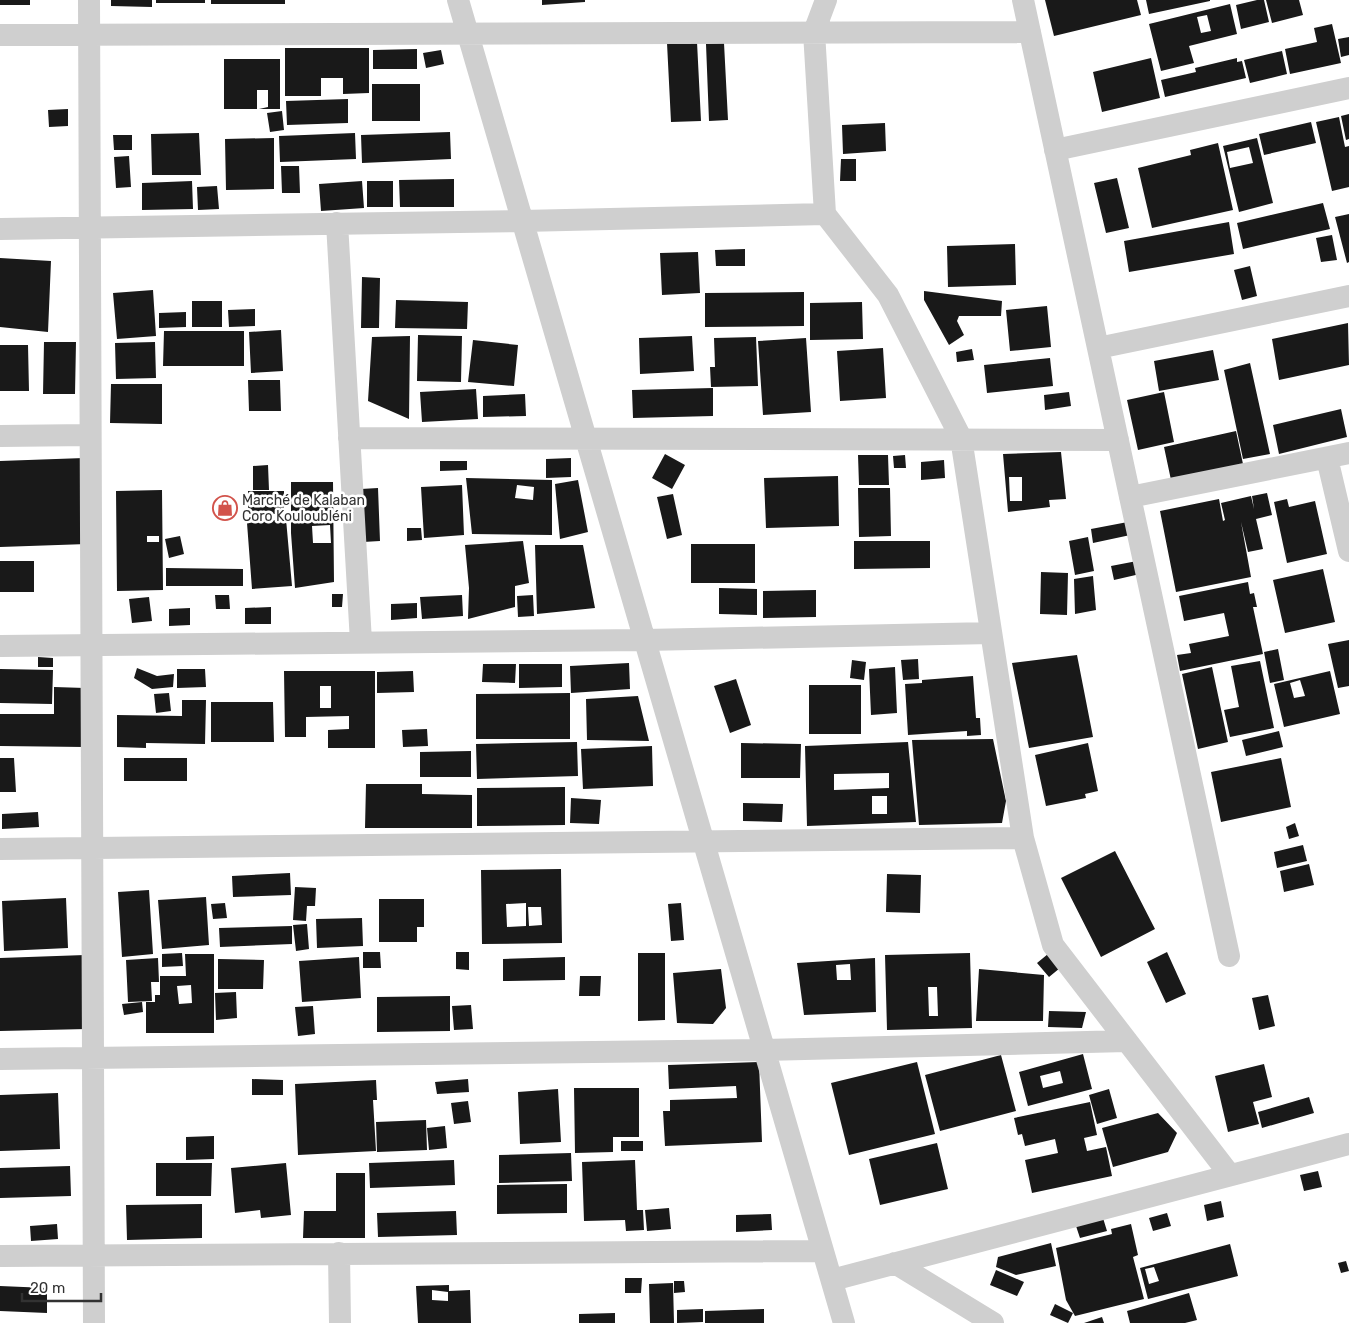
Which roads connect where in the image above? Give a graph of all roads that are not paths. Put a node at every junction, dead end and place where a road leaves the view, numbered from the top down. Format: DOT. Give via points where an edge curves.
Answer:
graph roads {
  1 [pos="89,0"];
  2 [pos="458,0"];
  3 [pos="826,0"];
  4 [pos="1022,0"];
  5 [pos="814,32"];
  6 [pos="1030,32"];
  7 [pos="0,34"];
  8 [pos="89,34"];
  9 [pos="468,35"];
  10 [pos="1349,88"];
  11 [pos="1055,150"];
  12 [pos="826,214"];
  13 [pos="522,221"];
  14 [pos="337,223"];
  15 [pos="90,228"];
  16 [pos="0,229"];
  17 [pos="1349,296"];
  18 [pos="1098,348"];
  19 [pos="90,435"];
  20 [pos="0,436"];
  21 [pos="349,438"];
  22 [pos="961,438"];
  23 [pos="586,440"];
  24 [pos="1118,440"];
  25 [pos="1349,453"];
  26 [pos="1327,458"];
  27 [pos="1130,498"];
  28 [pos="1349,551"];
  29 [pos="991,633"];
  30 [pos="645,640"];
  31 [pos="361,642"];
  32 [pos="91,645"];
  33 [pos="0,646"];
  34 [pos="1023,838"];
  35 [pos="704,843"];
  36 [pos="92,848"];
  37 [pos="0,849"];
  38 [pos="1230,956"];
  39 [pos="1127,1041"];
  40 [pos="764,1050"];
  41 [pos="93,1057"];
  42 [pos="0,1059"];
  43 [pos="1349,1144"];
  44 [pos="1230,1175"];
  45 [pos="823,1251"];
  46 [pos="340,1253"];
  47 [pos="0,1256"];
  48 [pos="93,1256"];
  49 [pos="895,1263"];
  50 [pos="832,1280"];
  51 [pos="94,1323"];
  52 [pos="340,1323"];
  53 [pos="844,1323"];
  54 [pos="993,1323"];
  1 -- 8 [label="street"];
  2 -- 9 [label="street"];
  3 -- 5 [label="street"];
  4 -- 6 [label="street"];
  5 -- 6 [label="street"];
  5 -- 9 [label="street"];
  5 -- 12 [label="street"];
  6 -- 11 [label="street"];
  7 -- 8 [label="street"];
  8 -- 9 [label="street"];
  8 -- 15 [label="street"];
  9 -- 13 [label="street"];
  10 -- 11 [label="street"];
  11 -- 18 [label="street"];
  12 -- 13 [label="street"];
  12 -- 22 [label="street" via="888,296"];
  13 -- 14 [label="street"];
  13 -- 23 [label="street"];
  14 -- 15 [label="street"];
  14 -- 21 [label="street"];
  15 -- 16 [label="street"];
  15 -- 19 [label="street"];
  17 -- 18 [label="street"];
  18 -- 24 [label="street"];
  19 -- 20 [label="street"];
  19 -- 32 [label="street"];
  21 -- 23 [label="street"];
  21 -- 31 [label="street"];
  22 -- 23 [label="street"];
  22 -- 24 [label="street"];
  22 -- 29 [label="street"];
  23 -- 30 [label="street"];
  24 -- 27 [label="street"];
  25 -- 26 [label="street"];
  26 -- 27 [label="street"];
  26 -- 28 [label="street"];
  27 -- 38 [label="street"];
  29 -- 30 [label="street"];
  29 -- 34 [label="street"];
  30 -- 31 [label="street"];
  30 -- 35 [label="street"];
  31 -- 32 [label="street"];
  32 -- 33 [label="street"];
  32 -- 36 [label="street"];
  34 -- 35 [label="street"];
  34 -- 39 [label="street" via="1054,945"];
  35 -- 36 [label="street"];
  35 -- 40 [label="street"];
  36 -- 37 [label="street"];
  36 -- 41 [label="street"];
  39 -- 40 [label="street"];
  39 -- 44 [label="street"];
  40 -- 41 [label="street"];
  40 -- 45 [label="street"];
  41 -- 42 [label="street"];
  41 -- 48 [label="street"];
  43 -- 44 [label="street"];
  44 -- 49 [label="street"];
  45 -- 46 [label="street"];
  45 -- 50 [label="street"];
  46 -- 48 [label="street"];
  46 -- 52 [label="street"];
  47 -- 48 [label="street"];
  48 -- 51 [label="street"];
  49 -- 50 [label="street"];
  49 -- 54 [label="street"];
  50 -- 53 [label="street"];
}
